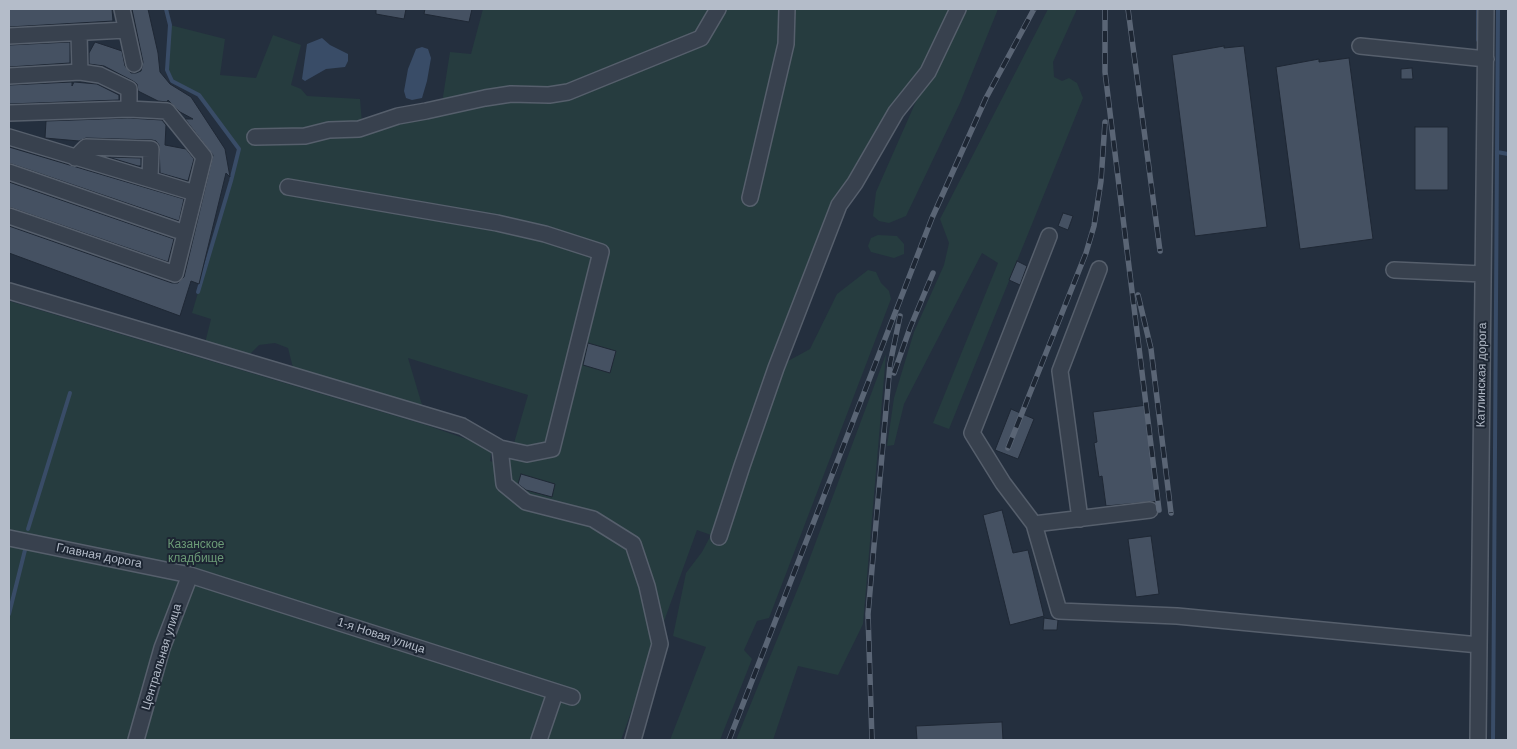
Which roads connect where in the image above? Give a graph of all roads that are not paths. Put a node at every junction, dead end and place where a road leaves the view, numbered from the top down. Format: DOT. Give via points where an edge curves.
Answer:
graph roads {
  1 [pos="122,9"];
  2 [pos="718,9"];
  3 [pos="787,9"];
  4 [pos="958,9"];
  5 [pos="1486,9"];
  6 [pos="126,30"];
  7 [pos="80,32"];
  8 [pos="9,36"];
  9 [pos="1360,46"];
  10 [pos="1486,59"];
  11 [pos="134,64"];
  12 [pos="80,72"];
  13 [pos="9,76"];
  14 [pos="129,110"];
  15 [pos="9,113"];
  16 [pos="9,137"];
  17 [pos="255,137"];
  18 [pos="75,158"];
  19 [pos="9,172"];
  20 [pos="150,180"];
  21 [pos="288,187"];
  22 [pos="195,193"];
  23 [pos="750,198"];
  24 [pos="9,216"];
  25 [pos="185,233"];
  26 [pos="1049,236"];
  27 [pos="1099,269"];
  28 [pos="1394,270"];
  29 [pos="1483,274"];
  30 [pos="9,291"];
  31 [pos="500,448"];
  32 [pos="1150,510"];
  33 [pos="1080,519"];
  34 [pos="1034,524"];
  35 [pos="719,537"];
  36 [pos="9,538"];
  37 [pos="190,575"];
  38 [pos="1479,644"];
  39 [pos="555,692"];
  40 [pos="572,697"];
  41 [pos="136,740"];
  42 [pos="539,740"];
  43 [pos="633,740"];
  44 [pos="1478,740"];
  1 -- 6 [label="street"];
  2 -- 17 [label="street" via="701,38 568,92 485,98 398,116 359,129 329,130 305,136"];
  3 -- 23 [label="street" via="786,44"];
  4 -- 35 [label="street" via="928,72 896,112 839,205 776,368"];
  5 -- 10 [label="street, Катлинская дорога"];
  6 -- 7 [label="street"];
  6 -- 11 [label="street"];
  7 -- 8 [label="street"];
  7 -- 12 [label="street"];
  9 -- 10 [label="street"];
  10 -- 29 [label="street, Катлинская дорога"];
  12 -- 13 [label="street"];
  12 -- 14 [label="street" via="100,76 129,89"];
  14 -- 15 [label="street"];
  14 -- 22 [label="street" via="167,111 204,157"];
  16 -- 18 [label="street"];
  18 -- 20 [label="street"];
  18 -- 20 [label="street" via="86,146 152,149"];
  19 -- 25 [label="street"];
  20 -- 22 [label="street"];
  21 -- 31 [label="street" via="497,223 601,252 552,450 527,454"];
  22 -- 25 [label="street"];
  24 -- 25 [label="street" via="175,274"];
  26 -- 34 [label="street" via="972,433"];
  27 -- 33 [label="street" via="1060,371"];
  28 -- 29 [label="street"];
  29 -- 38 [label="street, Катлинская дорога"];
  30 -- 31 [label="street" via="462,426"];
  31 -- 43 [label="street" via="504,484 526,502 593,519 633,544 647,586 660,644"];
  32 -- 33 [label="street"];
  33 -- 34 [label="street"];
  34 -- 38 [label="street" via="1058,611 1177,616"];
  36 -- 37 [label="street, Главная дорога"];
  37 -- 39 [label="street, 1-я Новая улица"];
  37 -- 41 [label="street, Центральная улица" via="162,648"];
  38 -- 44 [label="street, Катлинская дорога"];
  39 -- 40 [label="street, 1-я Новая улица"];
  39 -- 42 [label="street"];
}
